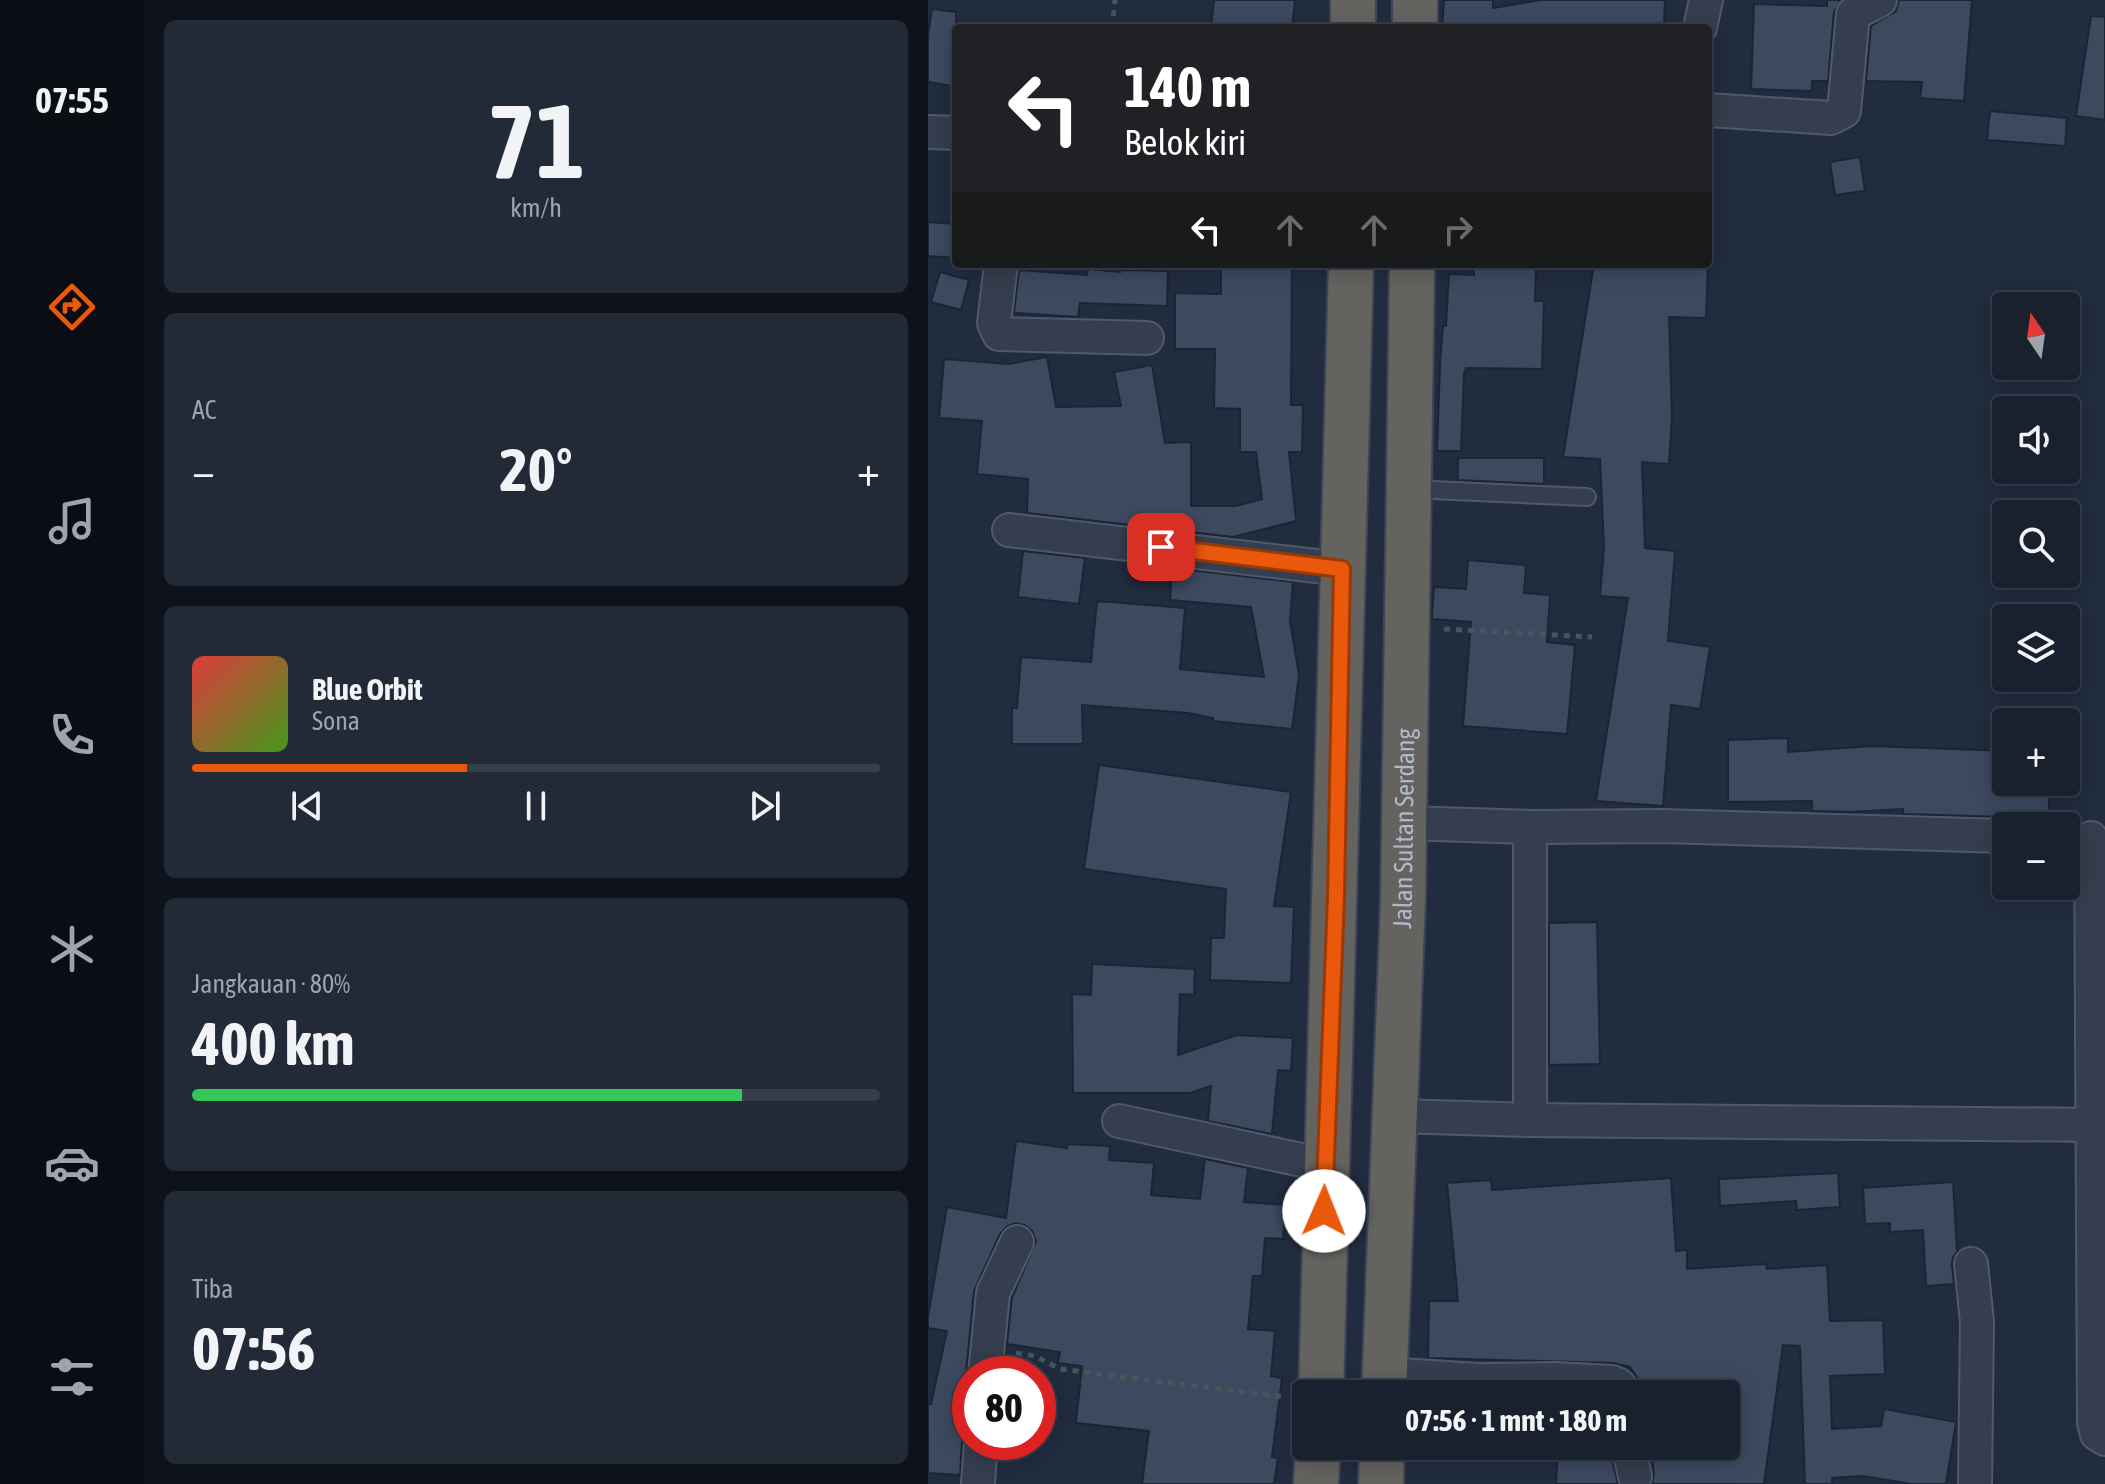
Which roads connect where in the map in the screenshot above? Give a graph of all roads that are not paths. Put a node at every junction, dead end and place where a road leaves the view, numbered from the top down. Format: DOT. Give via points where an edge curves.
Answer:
graph roads {
  1 [pos="1353,0"];
  2 [pos="1415,0"];
  3 [pos="1706,0"];
  4 [pos="1880,0"];
  5 [pos="1353,24"];
  6 [pos="1415,24"];
  7 [pos="1701,24"];
  8 [pos="1712,110"];
  9 [pos="928,132"];
  10 [pos="952,133"];
  11 [pos="1001,268"];
  12 [pos="1351,268"];
  13 [pos="1412,268"];
  14 [pos="1147,338"];
  15 [pos="1409,489"];
  16 [pos="1587,497"];
  17 [pos="1009,530"];
  18 [pos="1342,569"];
  19 [pos="1405,823"];
  20 [pos="1530,827"];
  21 [pos="1992,836"];
  22 [pos="2087,837"];
  23 [pos="1336,896"];
  24 [pos="1403,900"];
  25 [pos="1397,1116"];
  26 [pos="1530,1120"];
  27 [pos="1119,1121"];
  28 [pos="2099,1125"];
  29 [pos="1325,1165"];
  30 [pos="1017,1242"];
  31 [pos="1971,1264"];
  32 [pos="2099,1302"];
  33 [pos="987,1356"];
  34 [pos="1307,1380"];
  35 [pos="1384,1380"];
  36 [pos="1478,1380"];
  37 [pos="1575,1380"];
  38 [pos="2105,1439"];
  39 [pos="980,1460"];
  40 [pos="1317,1460"];
  41 [pos="1382,1460"];
  42 [pos="978,1484"];
  43 [pos="1316,1484"];
  44 [pos="1381,1484"];
  45 [pos="1975,1484"];
  1 -- 5 [label="highway"];
  2 -- 6 [label="highway"];
  3 -- 7 [label="street"];
  4 -- 8 [label="street" via="1853,14 1844,111 1831,118"];
  9 -- 10 [label="street"];
  11 -- 14 [label="street" via="994,323 999,334"];
  12 -- 18 [label="highway"];
  13 -- 15 [label="highway, Jalan Sultan Serdang"];
  15 -- 16 [label="lane"];
  15 -- 19 [label="highway, Jalan Sultan Serdang"];
  17 -- 18 [label="street"];
  18 -- 23 [label="highway"];
  19 -- 20 [label="street"];
  19 -- 24 [label="highway, Jalan Sultan Serdang"];
  20 -- 21 [label="street"];
  20 -- 26 [label="street"];
  22 -- 28 [label="street"];
  23 -- 24 [label="highway"];
  23 -- 29 [label="highway"];
  24 -- 25 [label="highway, Jalan Sultan Serdang"];
  25 -- 26 [label="street"];
  25 -- 35 [label="highway, Jalan Sultan Serdang"];
  26 -- 28 [label="street"];
  27 -- 29 [label="street"];
  28 -- 32 [label="street"];
  29 -- 34 [label="highway"];
  30 -- 33 [label="street" via="993,1293"];
  31 -- 45 [label="street" via="1977,1322"];
  32 -- 38 [label="street" via="2094,1423"];
  36 -- 37 [label="street"];
  39 -- 42 [label="street"];
  40 -- 43 [label="highway"];
  41 -- 44 [label="highway"];
}
